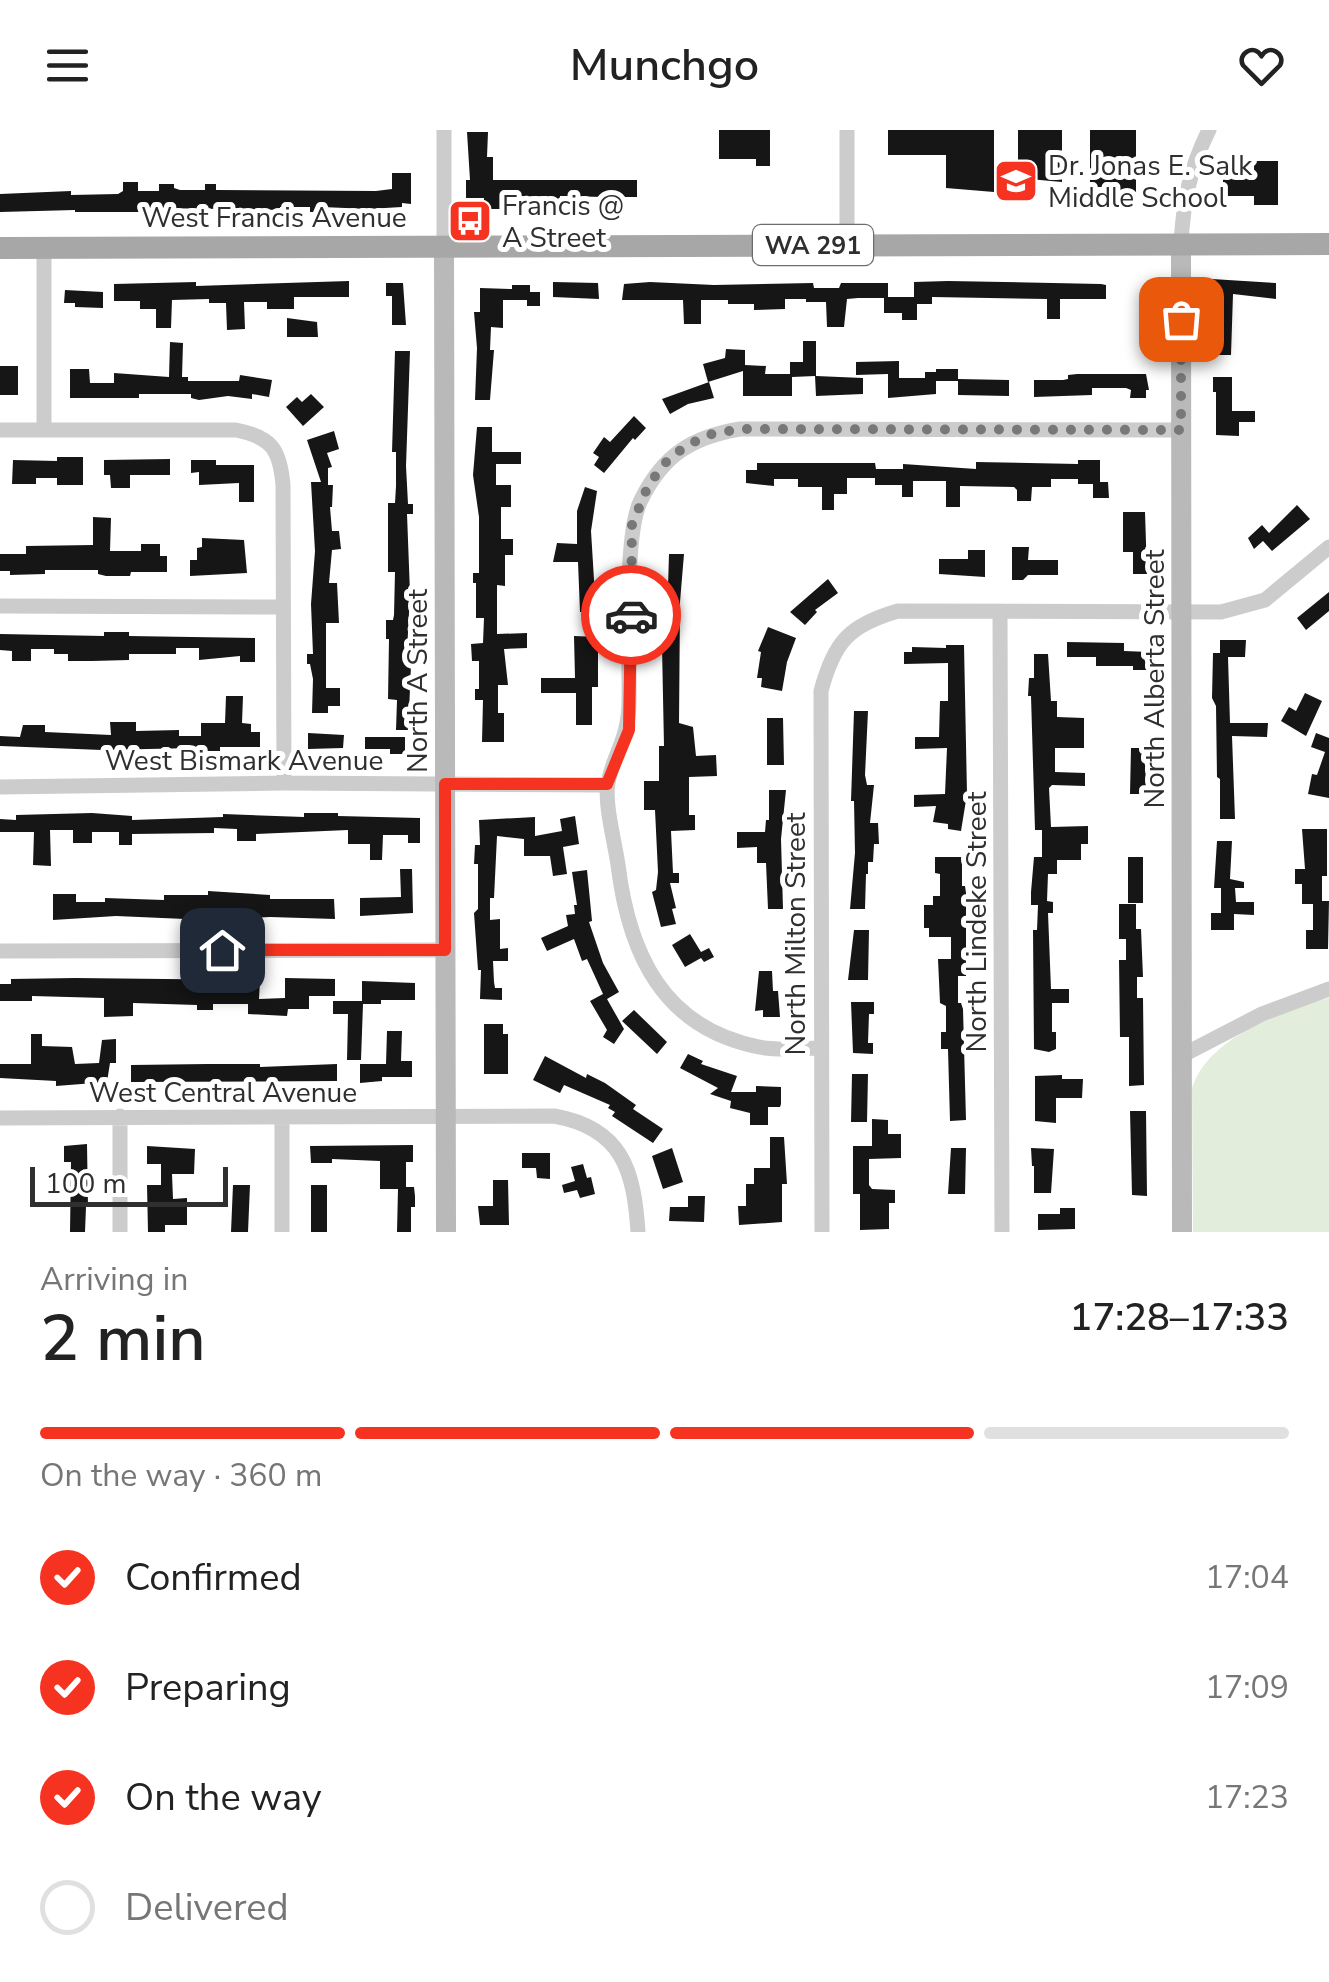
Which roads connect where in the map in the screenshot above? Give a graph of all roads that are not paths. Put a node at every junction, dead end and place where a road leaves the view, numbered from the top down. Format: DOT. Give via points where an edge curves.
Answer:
graph roads {
  1 [pos="444,130"];
  2 [pos="846,130"];
  3 [pos="1209,130"];
  4 [pos="1182,244"];
  5 [pos="1329,244"];
  6 [pos="847,245"];
  7 [pos="444,247"];
  8 [pos="0,248"];
  9 [pos="44,248"];
  10 [pos="0,430"];
  11 [pos="44,430"];
  12 [pos="1181,430"];
  13 [pos="1329,547"];
  14 [pos="0,606"];
  15 [pos="283,607"];
  16 [pos="1000,611"];
  17 [pos="1181,612"];
  18 [pos="284,782"];
  19 [pos="445,784"];
  20 [pos="607,784"];
  21 [pos="0,787"];
  22 [pos="445,950"];
  23 [pos="0,951"];
  24 [pos="1329,988"];
  25 [pos="820,1048"];
  26 [pos="1182,1056"];
  27 [pos="120,1116"];
  28 [pos="446,1117"];
  29 [pos="0,1118"];
  30 [pos="282,1118"];
  31 [pos="120,1232"];
  32 [pos="282,1232"];
  33 [pos="446,1232"];
  34 [pos="638,1232"];
  35 [pos="822,1232"];
  36 [pos="1002,1232"];
  37 [pos="1182,1232"];
  1 -- 7 [label="street, North A Street"];
  2 -- 6 [label="street"];
  3 -- 4 [label="street, North Alberta Street" via="1183,200"];
  4 -- 5 [label="main road, West Francis Avenue / WA 291"];
  4 -- 6 [label="main road, West Francis Avenue / WA 291"];
  4 -- 12 [label="main road, North Alberta Street"];
  6 -- 7 [label="main road, West Francis Avenue / WA 291"];
  7 -- 9 [label="main road, West Francis Avenue / WA 291"];
  7 -- 19 [label="main road, North A Street"];
  8 -- 9 [label="main road, West Francis Avenue / WA 291"];
  9 -- 11 [label="street"];
  10 -- 11 [label="street"];
  11 -- 15 [label="street" via="236,430 272,445 282,474"];
  12 -- 17 [label="main road, North Alberta Street"];
  12 -- 20 [label="street" via="740,429 683,448 664,464 632,525 629,730"];
  13 -- 17 [label="street" via="1266,600 1220,612"];
  14 -- 15 [label="street"];
  15 -- 18 [label="street"];
  16 -- 17 [label="street"];
  16 -- 25 [label="street, North Milton Street" via="898,611 866,620 842,640 827,667 821,692"];
  16 -- 36 [label="street, North Lindeke Street"];
  17 -- 26 [label="main road, North Alberta Street"];
  18 -- 19 [label="street, West Bismark Avenue"];
  18 -- 21 [label="street, West Bismark Avenue"];
  19 -- 20 [label="street, West Bismark Avenue"];
  19 -- 22 [label="main road, North A Street"];
  20 -- 25 [label="street" via="623,905 653,979 686,1018 718,1036 762,1048"];
  22 -- 23 [label="street"];
  22 -- 28 [label="main road, North A Street"];
  24 -- 26 [label="street"];
  25 -- 35 [label="street, North Milton Street"];
  26 -- 37 [label="main road, North Alberta Street"];
  27 -- 29 [label="street, West Central Avenue"];
  27 -- 30 [label="street, West Central Avenue"];
  27 -- 31 [label="street"];
  28 -- 30 [label="street, West Central Avenue"];
  28 -- 33 [label="main road, North A Street"];
  28 -- 34 [label="street, West Central Avenue" via="554,1116 588,1126 625,1161"];
  30 -- 32 [label="street"];
}
